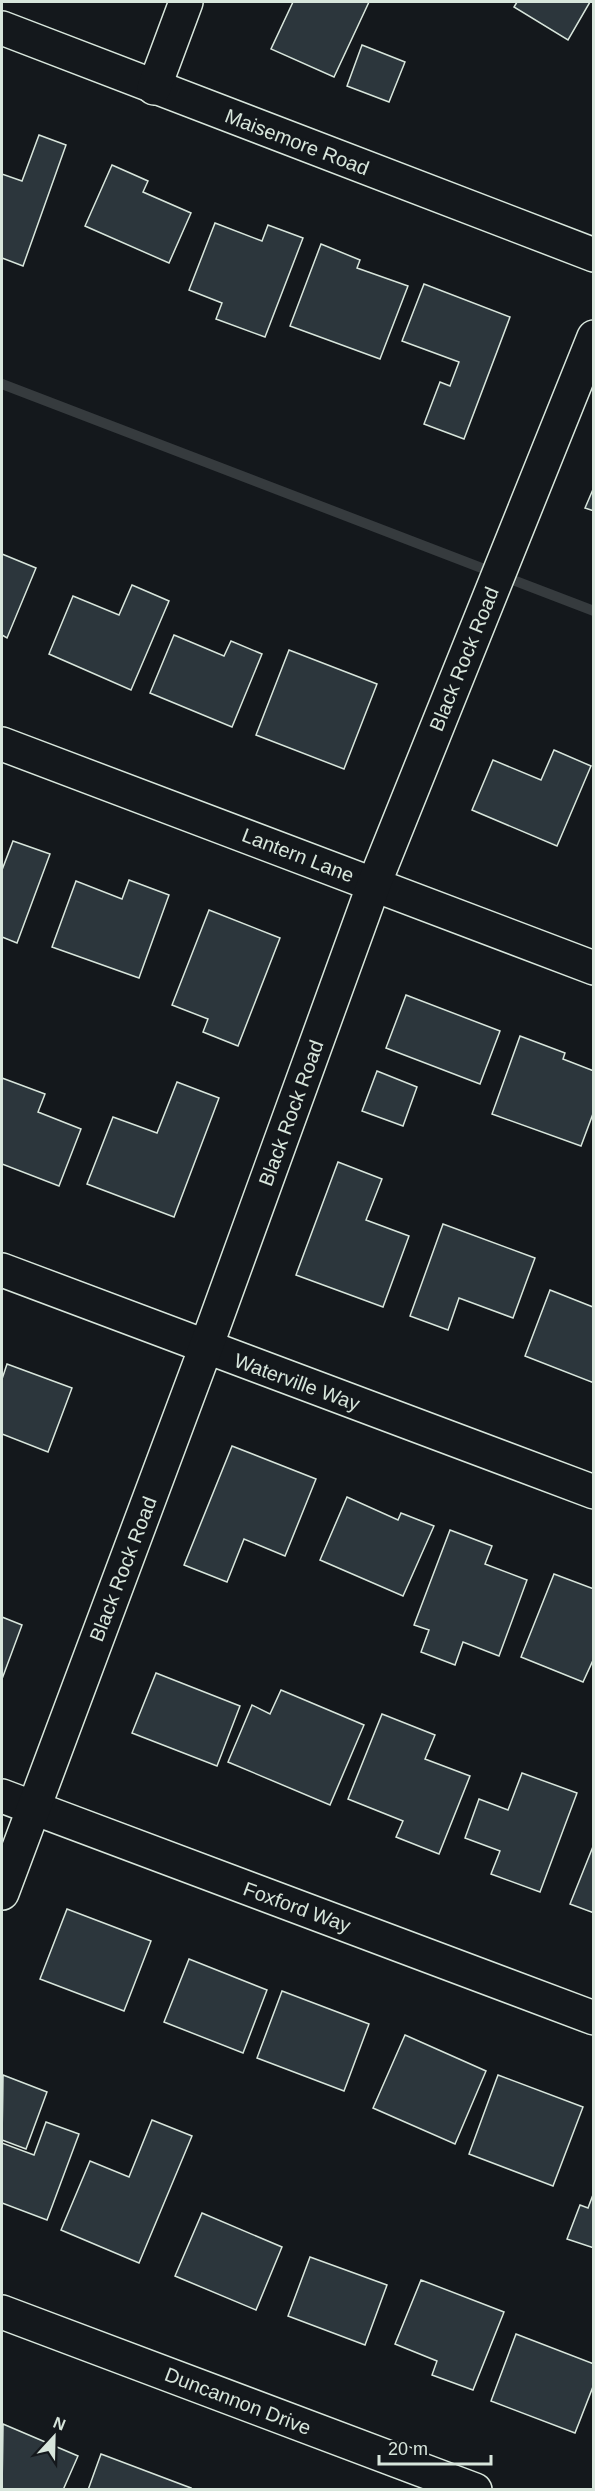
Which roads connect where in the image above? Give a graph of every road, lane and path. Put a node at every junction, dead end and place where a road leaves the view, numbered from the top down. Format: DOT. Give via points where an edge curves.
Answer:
graph roads {
  1 [pos="186,2"];
  2 [pos="2,28"];
  3 [pos="154,88"];
  4 [pos="594,255"];
  5 [pos="594,338"];
  6 [pos="2,744"];
  7 [pos="374,884"];
  8 [pos="594,968"];
  9 [pos="2,1270"];
  10 [pos="206,1347"];
  11 [pos="594,1492"];
  12 [pos="2,1796"];
  13 [pos="33,1808"];
  14 [pos="2,1893"];
  15 [pos="594,2018"];
  16 [pos="2,2312"];
  17 [pos="475,2490"];
  1 -- 3 [label="street"];
  2 -- 3 [label="street, Maisemore Road"];
  3 -- 4 [label="street, Maisemore Road"];
  5 -- 7 [label="street, Black Rock Road"];
  6 -- 7 [label="street, Lantern Lane"];
  7 -- 8 [label="street, Lantern Lane"];
  7 -- 10 [label="street, Black Rock Road"];
  9 -- 10 [label="street, Waterville Way"];
  10 -- 11 [label="street, Waterville Way"];
  10 -- 13 [label="street, Black Rock Road"];
  12 -- 13 [label="street, Foxford Way"];
  13 -- 14 [label="street, Black Rock Road"];
  13 -- 15 [label="street, Foxford Way"];
  16 -- 17 [label="street, Duncannon Drive"];
}
